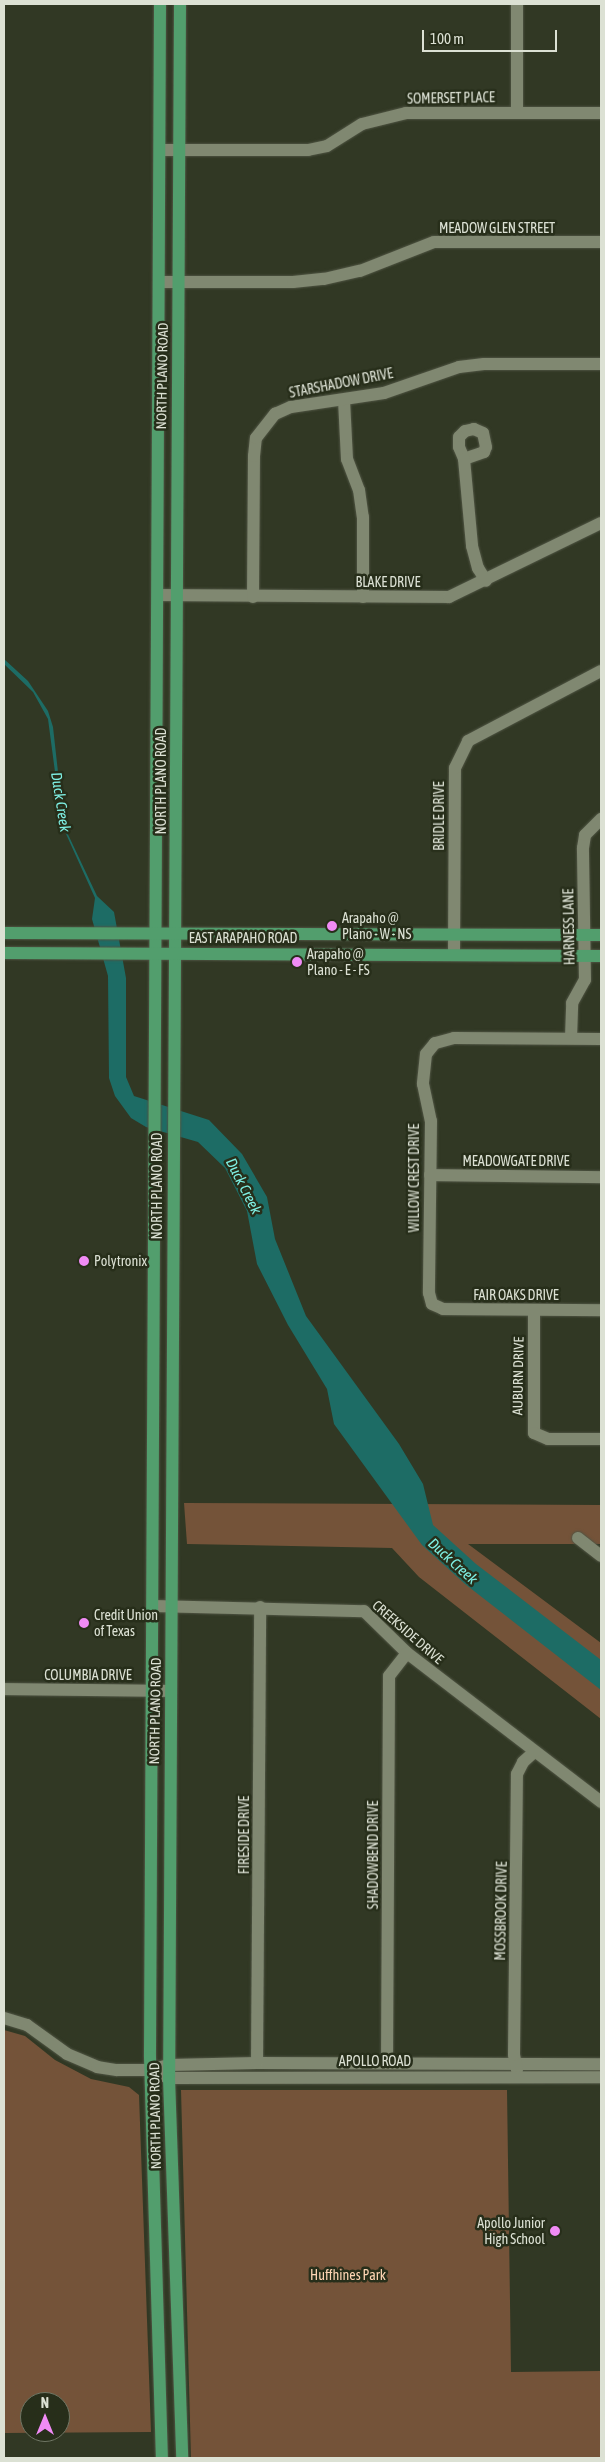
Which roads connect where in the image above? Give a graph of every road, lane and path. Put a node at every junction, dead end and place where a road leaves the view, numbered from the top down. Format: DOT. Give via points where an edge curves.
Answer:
graph roads {
  1 [pos="160,4"];
  2 [pos="180,4"];
  3 [pos="517,4"];
  4 [pos="160,28"];
  5 [pos="180,28"];
  6 [pos="517,112"];
  7 [pos="601,113"];
  8 [pos="160,150"];
  9 [pos="179,150"];
  10 [pos="601,242"];
  11 [pos="160,282"];
  12 [pos="178,282"];
  13 [pos="601,364"];
  14 [pos="344,400"];
  15 [pos="159,422"];
  16 [pos="176,422"];
  17 [pos="464,459"];
  18 [pos="601,523"];
  19 [pos="486,581"];
  20 [pos="159,595"];
  21 [pos="174,595"];
  22 [pos="253,597"];
  23 [pos="363,597"];
  24 [pos="601,671"];
  25 [pos="601,819"];
  26 [pos="176,932"];
  27 [pos="4,933"];
  28 [pos="155,933"];
  29 [pos="454,934"];
  30 [pos="584,935"];
  31 [pos="601,935"];
  32 [pos="155,953"];
  33 [pos="176,953"];
  34 [pos="4,954"];
  35 [pos="454,955"];
  36 [pos="584,955"];
  37 [pos="601,956"];
  38 [pos="571,1038"];
  39 [pos="601,1039"];
  40 [pos="430,1175"];
  41 [pos="601,1177"];
  42 [pos="432,1304"];
  43 [pos="534,1310"];
  44 [pos="601,1310"];
  45 [pos="601,1439"];
  46 [pos="153,1498"];
  47 [pos="172,1498"];
  48 [pos="578,1538"];
  49 [pos="601,1556"];
  50 [pos="153,1606"];
  51 [pos="172,1607"];
  52 [pos="260,1607"];
  53 [pos="407,1653"];
  54 [pos="4,1690"];
  55 [pos="151,1691"];
  56 [pos="171,1691"];
  57 [pos="534,1752"];
  58 [pos="601,1802"];
  59 [pos="151,1899"];
  60 [pos="169,1900"];
  61 [pos="4,2018"];
  62 [pos="257,2063"];
  63 [pos="387,2063"];
  64 [pos="516,2063"];
  65 [pos="601,2064"];
  66 [pos="169,2065"];
  67 [pos="150,2070"];
  68 [pos="518,2076"];
  69 [pos="601,2077"];
  70 [pos="169,2078"];
  71 [pos="162,2458"];
  72 [pos="182,2458"];
  1 -- 4 [label="main road, NORTH PLANO ROAD"];
  2 -- 5 [label="main road, NORTH PLANO ROAD"];
  3 -- 6 [label="street"];
  4 -- 5 [label="main road"];
  4 -- 8 [label="main road, NORTH PLANO ROAD"];
  5 -- 9 [label="main road, NORTH PLANO ROAD"];
  6 -- 7 [label="street, SOMERSET PLACE"];
  6 -- 9 [label="street, SOMERSET PLACE" via="406,112 362,124 327,146 308,150"];
  8 -- 9 [label="street, SOMERSET PLACE"];
  8 -- 11 [label="main road, NORTH PLANO ROAD"];
  9 -- 12 [label="main road, NORTH PLANO ROAD"];
  10 -- 12 [label="street, MEADOW GLEN STREET" via="434,242 360,271 324,279"];
  11 -- 12 [label="street, MEADOW GLEN STREET"];
  11 -- 15 [label="main road, NORTH PLANO ROAD"];
  12 -- 16 [label="main road, NORTH PLANO ROAD"];
  13 -- 14 [label="street, STARSHADOW DRIVE" via="459,367 384,393"];
  14 -- 22 [label="street, STARSHADOW DRIVE" via="291,406 275,414 256,438"];
  14 -- 23 [label="street" via="347,459 359,490 363,517"];
  15 -- 16 [label="main road"];
  15 -- 20 [label="main road, NORTH PLANO ROAD"];
  16 -- 21 [label="main road, NORTH PLANO ROAD"];
  17 -- 19 [label="street" via="472,546 478,568"];
  18 -- 19 [label="street, BLAKE DRIVE"];
  19 -- 23 [label="street, BLAKE DRIVE" via="450,597"];
  20 -- 21 [label="street, BLAKE DRIVE"];
  20 -- 28 [label="main road, NORTH PLANO ROAD"];
  21 -- 22 [label="street, BLAKE DRIVE"];
  21 -- 26 [label="main road, NORTH PLANO ROAD"];
  22 -- 23 [label="street, BLAKE DRIVE"];
  24 -- 29 [label="street, BRIDLE DRIVE" via="468,740 455,768"];
  25 -- 30 [label="street, HARNESS LANE" via="585,835"];
  26 -- 28 [label="main road, EAST ARAPAHO ROAD"];
  26 -- 29 [label="main road, EAST ARAPAHO ROAD"];
  26 -- 33 [label="main road, NORTH PLANO ROAD"];
  27 -- 28 [label="main road, EAST ARAPAHO ROAD"];
  28 -- 32 [label="main road, NORTH PLANO ROAD"];
  29 -- 30 [label="main road, EAST ARAPAHO ROAD"];
  29 -- 35 [label="street, BRIDLE DRIVE"];
  30 -- 31 [label="main road, EAST ARAPAHO ROAD"];
  30 -- 36 [label="street, HARNESS LANE"];
  32 -- 33 [label="main road, EAST ARAPAHO ROAD"];
  32 -- 34 [label="main road, EAST ARAPAHO ROAD"];
  32 -- 46 [label="main road, NORTH PLANO ROAD"];
  33 -- 35 [label="main road, EAST ARAPAHO ROAD"];
  33 -- 47 [label="main road, NORTH PLANO ROAD" via="172,1104"];
  35 -- 36 [label="main road, EAST ARAPAHO ROAD"];
  36 -- 37 [label="main road, EAST ARAPAHO ROAD"];
  36 -- 38 [label="street, HARNESS LANE" via="585,980 572,1003"];
  38 -- 39 [label="street, WILLOW CREST DRIVE"];
  38 -- 40 [label="street, WILLOW CREST DRIVE" via="454,1038 435,1044 426,1054 423,1067 431,1121"];
  40 -- 41 [label="street, MEADOWGATE DRIVE"];
  40 -- 42 [label="street, WILLOW CREST DRIVE" via="429,1293"];
  42 -- 43 [label="street, FAIR OAKS DRIVE" via="443,1309"];
  43 -- 44 [label="street, FAIR OAKS DRIVE"];
  43 -- 45 [label="street, AUBURN DRIVE" via="534,1434 548,1439"];
  46 -- 47 [label="main road"];
  46 -- 50 [label="main road, NORTH PLANO ROAD"];
  47 -- 51 [label="main road, NORTH PLANO ROAD"];
  48 -- 49 [label="street"];
  50 -- 51 [label="street, CREEKSIDE DRIVE"];
  50 -- 55 [label="main road, NORTH PLANO ROAD"];
  51 -- 52 [label="street, CREEKSIDE DRIVE"];
  51 -- 56 [label="main road, NORTH PLANO ROAD"];
  52 -- 53 [label="street, CREEKSIDE DRIVE" via="358,1609 373,1618"];
  52 -- 62 [label="street, FIRESIDE DRIVE"];
  53 -- 57 [label="street, CREEKSIDE DRIVE"];
  53 -- 63 [label="street, SHADOWBEND DRIVE" via="389,1676"];
  54 -- 55 [label="street, COLUMBIA DRIVE"];
  55 -- 56 [label="street, COLUMBIA DRIVE"];
  55 -- 59 [label="main road, NORTH PLANO ROAD"];
  56 -- 60 [label="main road, NORTH PLANO ROAD"];
  57 -- 58 [label="street, CREEKSIDE DRIVE"];
  57 -- 64 [label="street, MOSSBROOK DRIVE" via="523,1762 517,1774"];
  59 -- 60 [label="main road"];
  59 -- 67 [label="main road, NORTH PLANO ROAD"];
  60 -- 66 [label="main road, NORTH PLANO ROAD"];
  61 -- 67 [label="street, APOLLO ROAD" via="27,2025 67,2054 97,2067"];
  62 -- 63 [label="street, APOLLO ROAD"];
  62 -- 66 [label="street, APOLLO ROAD"];
  63 -- 64 [label="street, APOLLO ROAD"];
  64 -- 65 [label="street, APOLLO ROAD"];
  64 -- 68 [label="street, MOSSBROOK DRIVE"];
  66 -- 67 [label="street, APOLLO ROAD"];
  66 -- 70 [label="main road, NORTH PLANO ROAD"];
  67 -- 70 [label="street, APOLLO ROAD"];
  67 -- 71 [label="main road, NORTH PLANO ROAD"];
  68 -- 69 [label="street, APOLLO ROAD"];
  68 -- 70 [label="street, APOLLO ROAD"];
  70 -- 72 [label="main road, NORTH PLANO ROAD"];
}
